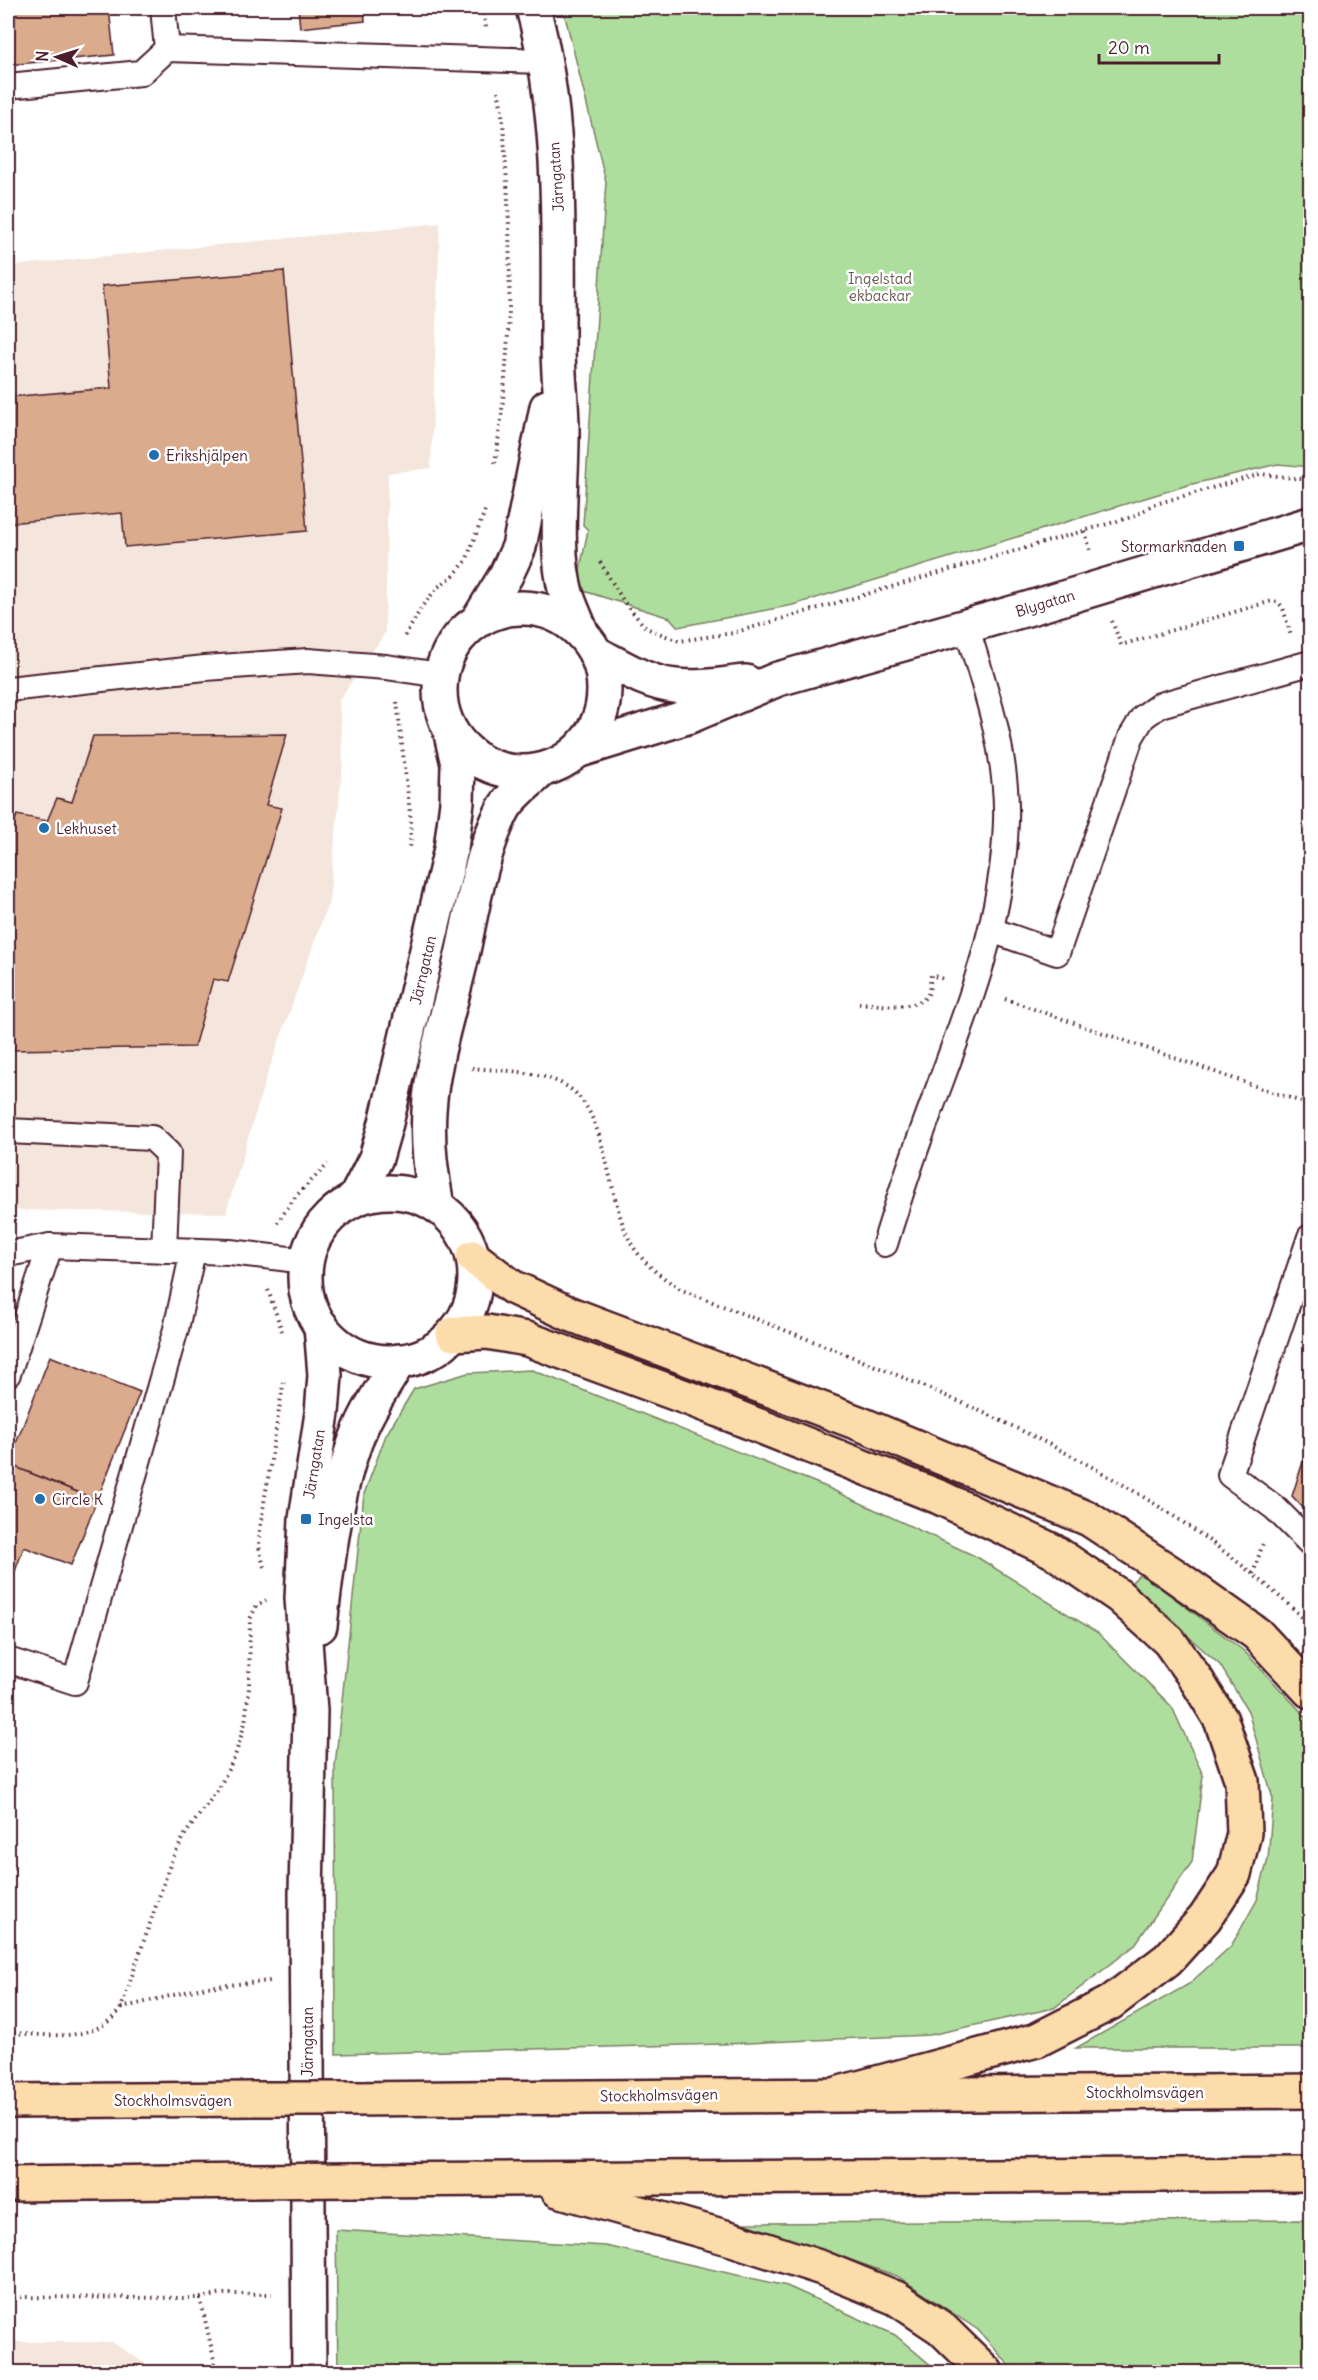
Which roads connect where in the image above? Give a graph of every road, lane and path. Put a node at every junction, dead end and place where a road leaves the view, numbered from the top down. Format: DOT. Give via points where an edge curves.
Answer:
graph roads {
  1 [pos="163,8"];
  2 [pos="533,8"];
  3 [pos="167,49"];
  4 [pos="544,61"];
  5 [pos="8,86"];
  6 [pos="558,349"];
  7 [pos="1311,480"];
  8 [pos="1311,524"];
  9 [pos="1085,531"];
  10 [pos="560,542"];
  11 [pos="1100,587"];
  12 [pos="479,619"];
  13 [pos="966,626"];
  14 [pos="589,643"];
  15 [pos="1305,665"];
  16 [pos="441,675"];
  17 [pos="778,679"];
  18 [pos="8,688"];
  19 [pos="451,734"];
  20 [pos="580,750"];
  21 [pos="541,771"];
  22 [pos="991,930"];
  23 [pos="975,988"];
  24 [pos="859,1004"];
  25 [pos="437,1064"];
  26 [pos="1311,1105"];
  27 [pos="8,1131"];
  28 [pos="355,1199"];
  29 [pos="437,1206"];
  30 [pos="1311,1237"];
  31 [pos="885,1244"];
  32 [pos="50,1246"];
  33 [pos="164,1250"];
  34 [pos="193,1251"];
  35 [pos="8,1254"];
  36 [pos="473,1257"];
  37 [pos="306,1261"];
  38 [pos="321,1326"];
  39 [pos="453,1334"];
  40 [pos="399,1361"];
  41 [pos="8,1374"];
  42 [pos="1311,1543"];
  43 [pos="270,1598"];
  44 [pos="1311,1625"];
  45 [pos="8,1660"];
  46 [pos="1311,1691"];
  47 [pos="310,1711"];
  48 [pos="274,1981"];
  49 [pos="121,2008"];
  50 [pos="8,2033"];
  51 [pos="1311,2091"];
  52 [pos="840,2093"];
  53 [pos="8,2101"];
  54 [pos="1311,2174"];
  55 [pos="522,2180"];
  56 [pos="8,2184"];
  57 [pos="266,2295"];
  58 [pos="8,2297"];
  59 [pos="200,2298"];
  60 [pos="217,2373"];
  61 [pos="309,2373"];
  62 [pos="986,2373"];
  1 -- 3 [label="lane"];
  2 -- 4 [label="street, Järngatan"];
  3 -- 4 [label="lane"];
  3 -- 5 [label="lane" via="141,73"];
  4 -- 6 [label="street, Järngatan" via="559,203"];
  6 -- 10 [label="street, Järngatan" via="562,427"];
  6 -- 12 [label="street, Järngatan" via="519,547"];
  7 -- 9 [label="path" via="1261,474 1152,506 1136,516"];
  8 -- 11 [label="street, Blygatan"];
  9 -- 10 [label="path" via="733,633 679,641 646,628 624,602 603,565 583,547"];
  9 -- 11 [label="path"];
  10 -- 14 [label="street, Järngatan" via="566,592"];
  11 -- 13 [label="street, Blygatan"];
  11 -- 15 [label="path" via="1121,645 1278,602"];
  12 -- 14 [label="street" via="505,609 532,607 558,615"];
  12 -- 16 [label="street" via="459,635"];
  13 -- 17 [label="street, Blygatan"];
  13 -- 22 [label="lane" via="1004,771 1003,864"];
  14 -- 17 [label="street, Blygatan" via="640,676 674,686"];
  14 -- 20 [label="street" via="605,688 599,721"];
  15 -- 22 [label="lane" via="1160,705 1143,717 1131,737 1057,953"];
  16 -- 18 [label="lane" via="308,661"];
  16 -- 19 [label="street" via="440,706"];
  17 -- 20 [label="street, Blygatan" via="690,716"];
  19 -- 21 [label="street" via="468,753 490,767 515,773"];
  19 -- 28 [label="street, Järngatan" via="458,764 451,849 386,1123 376,1158"];
  20 -- 21 [label="street"];
  21 -- 25 [label="street" via="504,808 492,835"];
  22 -- 23 [label="lane"];
  23 -- 24 [label="path" via="932,975 928,995 919,1004"];
  23 -- 26 [label="path"];
  23 -- 31 [label="lane"];
  25 -- 29 [label="street" via="429,1109 428,1156"];
  25 -- 44 [label="path" via="551,1078 583,1099 594,1120 623,1224 634,1247 655,1273 682,1290 977,1410 1064,1451 1163,1509 1253,1574"];
  27 -- 33 [label="lane" via="152,1138 168,1153"];
  28 -- 29 [label="street" via="383,1192 411,1194"];
  28 -- 37 [label="street" via="323,1224"];
  29 -- 36 [label="street" via="460,1228"];
  30 -- 42 [label="lane" via="1230,1475 1275,1508"];
  32 -- 33 [label="lane"];
  32 -- 35 [label="lane"];
  32 -- 41 [label="lane"];
  33 -- 34 [label="lane"];
  34 -- 37 [label="lane"];
  34 -- 45 [label="lane" via="172,1340 75,1682"];
  36 -- 39 [label="street" via="476,1278 472,1298"];
  36 -- 46 [label="highway" via="512,1287 570,1314 861,1424 1089,1519 1257,1634"];
  37 -- 38 [label="street" via="305,1284"];
  38 -- 40 [label="street" via="336,1343 356,1354 377,1361"];
  38 -- 47 [label="street, Järngatan" via="325,1376 306,1519 302,1598"];
  39 -- 40 [label="street" via="438,1347"];
  39 -- 52 [label="highway" via="509,1334 538,1343 939,1497 1053,1551 1119,1596 1169,1641 1221,1720 1242,1781 1244,1833 1234,1874 1205,1918 1168,1959 1110,2003 1037,2040"];
  40 -- 47 [label="street, Järngatan" via="363,1422 343,1486 324,1594"];
  43 -- 49 [label="path" via="257,1605 250,1619 249,1688 245,1723 235,1756 219,1788 172,1859"];
  47 -- 61 [label="street, Järngatan" via="306,1894"];
  48 -- 49 [label="path" via="206,1987"];
  49 -- 50 [label="path" via="113,2019 83,2034"];
  51 -- 52 [label="highway, Stockholmsvägen"];
  52 -- 53 [label="highway, Stockholmsvägen, bridge"];
  54 -- 55 [label="highway"];
  55 -- 56 [label="highway, bridge"];
  55 -- 62 [label="highway" via="732,2238 896,2298 941,2328"];
  57 -- 59 [label="path"];
  58 -- 59 [label="path"];
  59 -- 60 [label="path"];
}
